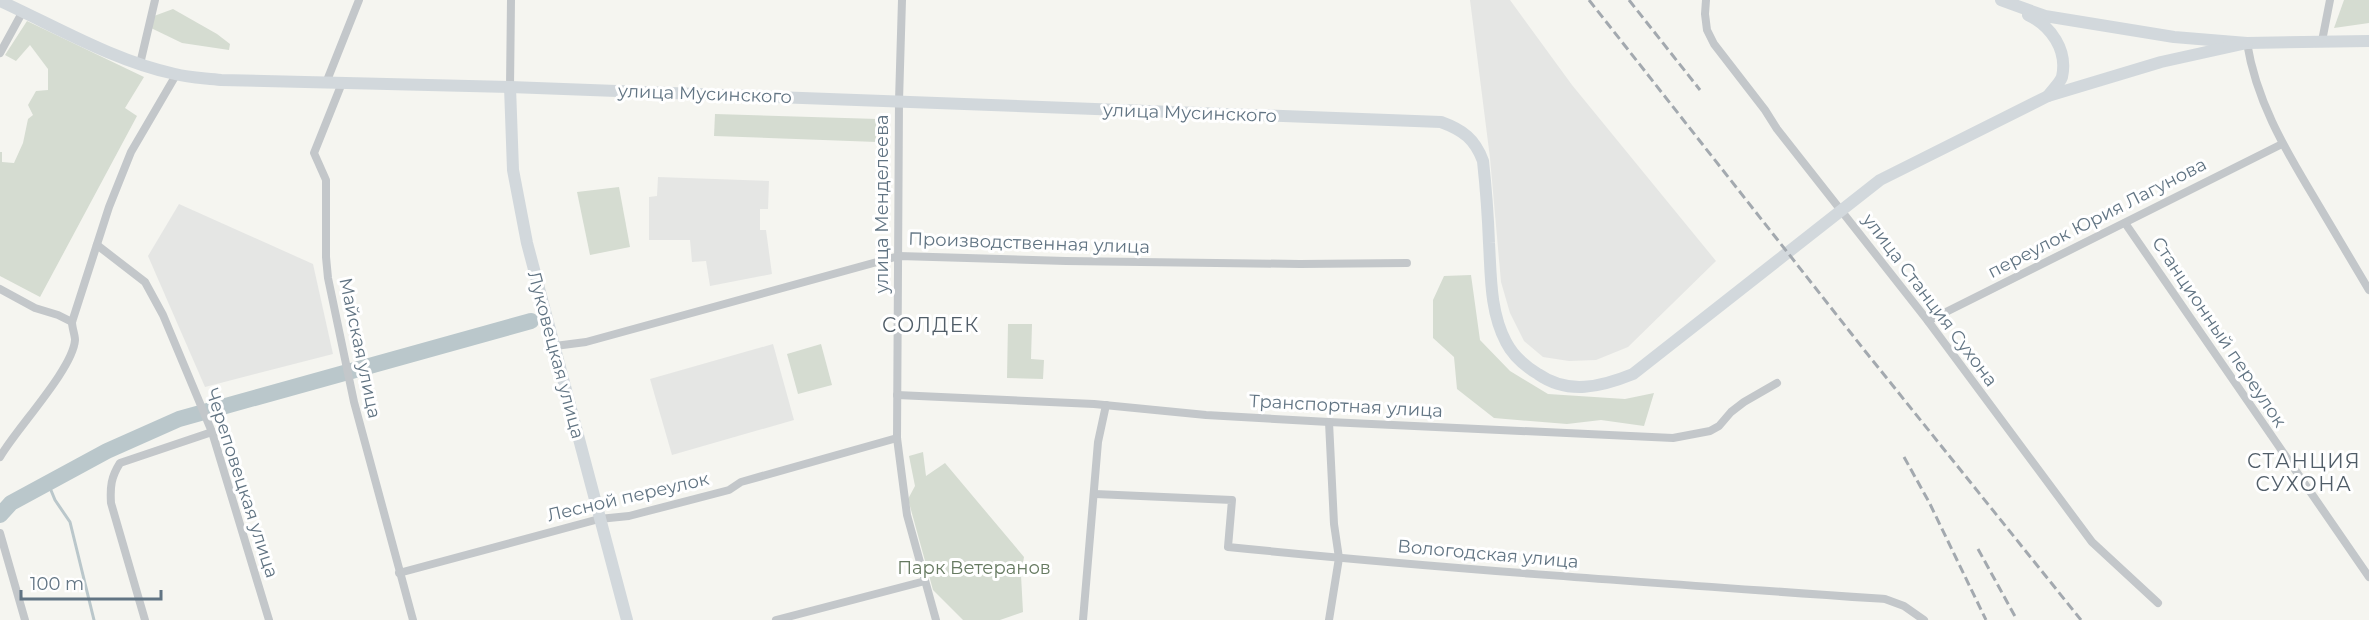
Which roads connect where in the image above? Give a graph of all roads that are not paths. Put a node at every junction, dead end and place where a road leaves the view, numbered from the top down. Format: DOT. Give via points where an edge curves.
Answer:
graph roads {
  1 [pos="155,0"];
  2 [pos="359,0"];
  3 [pos="511,0"];
  4 [pos="902,0"];
  5 [pos="1706,0"];
  6 [pos="1999,0"];
  7 [pos="2330,0"];
  8 [pos="0,1"];
  9 [pos="23,11"];
  10 [pos="2369,41"];
  11 [pos="2322,42"];
  12 [pos="2247,43"];
  13 [pos="0,53"];
  14 [pos="140,64"];
  15 [pos="176,75"];
  16 [pos="326,83"];
  17 [pos="342,83"];
  18 [pos="510,87"];
  19 [pos="2048,96"];
  20 [pos="899,101"];
  21 [pos="2282,144"];
  22 [pos="2125,223"];
  23 [pos="97,244"];
  24 [pos="899,256"];
  25 [pos="1407,263"];
  26 [pos="0,289"];
  27 [pos="2369,290"];
  28 [pos="1928,321"];
  29 [pos="72,322"];
  30 [pos="555,346"];
  31 [pos="1777,383"];
  32 [pos="897,395"];
  33 [pos="1106,405"];
  34 [pos="1329,422"];
  35 [pos="212,432"];
  36 [pos="897,438"];
  37 [pos="0,457"];
  38 [pos="1095,494"];
  39 [pos="599,519"];
  40 [pos="0,533"];
  41 [pos="1339,558"];
  42 [pos="399,573"];
  43 [pos="2369,577"];
  44 [pos="925,580"];
  45 [pos="2158,603"];
  46 [pos="25,620"];
  47 [pos="146,620"];
  48 [pos="269,620"];
  49 [pos="413,620"];
  50 [pos="627,620"];
  51 [pos="776,620"];
  52 [pos="935,620"];
  53 [pos="942,620"];
  54 [pos="1083,620"];
  55 [pos="1329,620"];
  56 [pos="1924,620"];
  1 -- 14 [label="street"];
  2 -- 16 [label="street"];
  3 -- 18 [label="street"];
  4 -- 20 [label="street, улица Менделеева"];
  5 -- 28 [label="street, улица Станция Сухона" via="1707,30 1714,44"];
  6 -- 12 [label="street" via="2045,16 2100,27"];
  6 -- 19 [label="street" via="2037,20 2056,37 2063,57 2062,79"];
  7 -- 11 [label="street"];
  8 -- 9 [label="street, улица Мусинского"];
  9 -- 13 [label="street"];
  9 -- 14 [label="street, улица Мусинского"];
  10 -- 11 [label="street"];
  11 -- 12 [label="street"];
  12 -- 19 [label="street, улица Мусинского" via="2161,62"];
  12 -- 21 [label="street" via="2255,81"];
  14 -- 15 [label="street, улица Мусинского"];
  15 -- 16 [label="street, улица Мусинского"];
  15 -- 23 [label="street" via="131,152"];
  16 -- 17 [label="street, улица Мусинского"];
  17 -- 18 [label="street, улица Мусинского"];
  17 -- 42 [label="street, Майская улица" via="314,153 326,180 326,257 350,386"];
  18 -- 20 [label="street, улица Мусинского"];
  18 -- 30 [label="street, Луковецкая улица" via="513,170 527,243"];
  19 -- 20 [label="street, улица Мусинского" via="1880,180 1633,374 1605,385 1574,388 1547,381 1522,364 1506,343 1491,281 1479,149 1458,128 1424,120"];
  20 -- 24 [label="street, улица Менделеева"];
  21 -- 22 [label="street, переулок Юрия Лагунова"];
  21 -- 27 [label="street"];
  22 -- 28 [label="street, переулок Юрия Лагунова"];
  22 -- 43 [label="street, Станционный переулок"];
  23 -- 29 [label="street"];
  23 -- 35 [label="street, Череповецкая улица" via="136,274 152,292"];
  24 -- 25 [label="street, Производственная улица" via="1096,262"];
  24 -- 30 [label="street, Производственная улица" via="586,342"];
  24 -- 32 [label="street, улица Менделеева"];
  26 -- 29 [label="street"];
  28 -- 45 [label="street, улица Станция Сухона" via="2092,542"];
  29 -- 37 [label="street" via="75,339 68,360"];
  30 -- 39 [label="street, Луковецкая улица"];
  31 -- 34 [label="street, Транспортная улица" via="1744,402 1710,431 1673,438"];
  32 -- 33 [label="street, Транспортная улица"];
  32 -- 36 [label="street, улица Менделеева"];
  33 -- 34 [label="street, Транспортная улица" via="1206,416"];
  33 -- 38 [label="street" via="1098,442"];
  34 -- 41 [label="street"];
  35 -- 47 [label="street" via="120,463 113,474 111,503"];
  35 -- 48 [label="street, Череповецкая улица"];
  36 -- 39 [label="street, Лесной переулок" via="708,495 629,516"];
  36 -- 44 [label="street, улица Менделеева" via="907,515"];
  38 -- 41 [label="street, Вологодская улица" via="1232,500 1228,547"];
  38 -- 54 [label="street"];
  39 -- 42 [label="street, Лесной переулок"];
  39 -- 50 [label="street, Луковецкая улица"];
  40 -- 46 [label="street"];
  41 -- 55 [label="street"];
  41 -- 56 [label="street, Вологодская улица" via="1885,599"];
  42 -- 49 [label="street, Майская улица"];
  44 -- 51 [label="street"];
  44 -- 52 [label="street, улица Менделеева"];
  52 -- 53 [label="street"];
}
